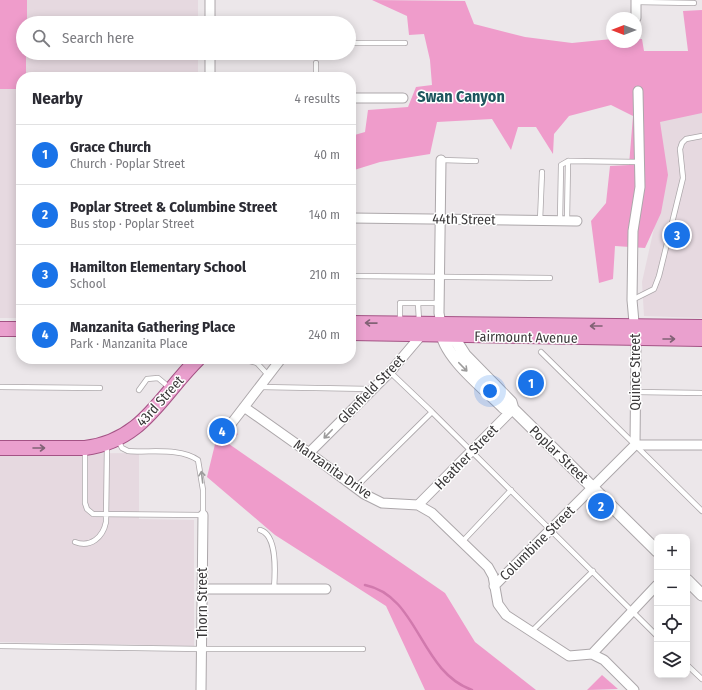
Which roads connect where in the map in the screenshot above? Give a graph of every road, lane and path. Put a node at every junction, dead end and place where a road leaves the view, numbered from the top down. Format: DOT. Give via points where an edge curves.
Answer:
graph roads {
  1 [pos="210,0"];
  2 [pos="636,1"];
  3 [pos="677,1"];
  4 [pos="694,2"];
  5 [pos="636,12"];
  6 [pos="210,16"];
  7 [pos="356,43"];
  8 [pos="404,43"];
  9 [pos="210,60"];
  10 [pos="316,63"];
  11 [pos="210,72"];
  12 [pos="316,72"];
  13 [pos="638,91"];
  14 [pos="356,98"];
  15 [pos="403,98"];
  16 [pos="702,136"];
  17 [pos="441,160"];
  18 [pos="476,161"];
  19 [pos="568,161"];
  20 [pos="640,162"];
  21 [pos="542,172"];
  22 [pos="356,218"];
  23 [pos="440,219"];
  24 [pos="540,220"];
  25 [pos="568,221"];
  26 [pos="356,276"];
  27 [pos="439,278"];
  28 [pos="550,278"];
  29 [pos="632,300"];
  30 [pos="418,303"];
  31 [pos="439,303"];
  32 [pos="356,323"];
  33 [pos="400,323"];
  34 [pos="702,326"];
  35 [pos="16,328"];
  36 [pos="0,329"];
  37 [pos="435,329"];
  38 [pos="636,332"];
  39 [pos="356,333"];
  40 [pos="702,339"];
  41 [pos="541,352"];
  42 [pos="194,364"];
  43 [pos="258,364"];
  44 [pos="277,364"];
  45 [pos="390,372"];
  46 [pos="269,376"];
  47 [pos="0,387"];
  48 [pos="260,387"];
  49 [pos="100,388"];
  50 [pos="171,389"];
  51 [pos="371,389"];
  52 [pos="139,390"];
  53 [pos="636,392"];
  54 [pos="702,393"];
  55 [pos="244,407"];
  56 [pos="513,409"];
  57 [pos="432,412"];
  58 [pos="231,424"];
  59 [pos="112,442"];
  60 [pos="635,445"];
  61 [pos="702,445"];
  62 [pos="0,448"];
  63 [pos="85,448"];
  64 [pos="471,452"];
  65 [pos="309,453"];
  66 [pos="593,488"];
  67 [pos="355,489"];
  68 [pos="511,490"];
  69 [pos="418,505"];
  70 [pos="702,511"];
  71 [pos="106,515"];
  72 [pos="203,516"];
  73 [pos="260,530"];
  74 [pos="550,530"];
  75 [pos="75,542"];
  76 [pos="462,542"];
  77 [pos="654,548"];
  78 [pos="593,571"];
  79 [pos="690,583"];
  80 [pos="494,586"];
  81 [pos="654,588"];
  82 [pos="202,589"];
  83 [pos="274,589"];
  84 [pos="326,589"];
  85 [pos="702,595"];
  86 [pos="632,611"];
  87 [pos="532,631"];
  88 [pos="654,633"];
  89 [pos="0,646"];
  90 [pos="202,649"];
  91 [pos="363,649"];
  92 [pos="592,654"];
  93 [pos="690,668"];
  94 [pos="702,679"];
  95 [pos="201,690"];
  96 [pos="634,690"];
  1 -- 6 [label="street"];
  2 -- 3 [label="lane"];
  2 -- 5 [label="street"];
  3 -- 4 [label="lane"];
  7 -- 8 [label="lane"];
  9 -- 11 [label="street"];
  10 -- 12 [label="lane"];
  13 -- 20 [label="street, Quince Street"];
  14 -- 15 [label="street"];
  16 -- 29 [label="lane" via="686,139 680,149 683,178 654,289"];
  17 -- 18 [label="lane"];
  17 -- 23 [label="street"];
  19 -- 20 [label="lane"];
  19 -- 25 [label="lane"];
  19 -- 25 [label="lane" via="561,165"];
  20 -- 29 [label="street, Quince Street" via="640,187 633,231"];
  21 -- 24 [label="lane"];
  22 -- 23 [label="street, 44th Street"];
  23 -- 24 [label="street, 44th Street"];
  23 -- 27 [label="street"];
  24 -- 25 [label="street, 44th Street"];
  26 -- 27 [label="lane"];
  27 -- 28 [label="lane"];
  27 -- 31 [label="street"];
  29 -- 38 [label="street, Quince Street"];
  30 -- 31 [label="lane"];
  30 -- 33 [label="lane" via="400,303"];
  30 -- 37 [label="lane"];
  31 -- 37 [label="street"];
  33 -- 32 [label="main road, Fairmount Avenue, one-way"];
  33 -- 37 [label="main road, Fairmount Avenue"];
  34 -- 38 [label="main road, Fairmount Avenue"];
  35 -- 36 [label="main road"];
  37 -- 38 [label="main road, Fairmount Avenue"];
  37 -- 39 [label="main road, Fairmount Avenue"];
  37 -- 45 [label="street, Glenfield Street"];
  37 -- 56 [label="street, Poplar Street" via="460,364 504,408"];
  38 -- 40 [label="main road, Fairmount Avenue, one-way"];
  38 -- 53 [label="street, Quince Street"];
  41 -- 60 [label="lane"];
  42 -- 50 [label="main road, 43rd Street"];
  43 -- 46 [label="lane"];
  44 -- 46 [label="street"];
  45 -- 51 [label="street, Glenfield Street"];
  45 -- 57 [label="lane"];
  46 -- 48 [label="street"];
  47 -- 49 [label="lane"];
  48 -- 51 [label="lane"];
  48 -- 55 [label="street"];
  50 -- 52 [label="lane" via="158,378 148,379"];
  50 -- 59 [label="main road, 43rd Street" via="140,425"];
  51 -- 65 [label="street, Glenfield Street, one-way"];
  53 -- 54 [label="lane"];
  53 -- 60 [label="street, Quince Street"];
  55 -- 58 [label="street"];
  55 -- 65 [label="street, Manzanita Drive"];
  56 -- 64 [label="street, Heather Street"];
  56 -- 66 [label="street, Poplar Street"];
  57 -- 64 [label="lane"];
  57 -- 67 [label="lane"];
  59 -- 63 [label="main road, 43rd Street"];
  59 -- 71 [label="lane"];
  72 -- 59 [label="lane, one-way" via="203,490 198,460 179,452 128,451"];
  60 -- 61 [label="street"];
  60 -- 66 [label="street, Columbine Street"];
  60 -- 70 [label="lane"];
  62 -- 63 [label="main road, 43rd Street, one-way"];
  63 -- 71 [label="lane" via="87,508 92,514"];
  64 -- 68 [label="lane"];
  64 -- 69 [label="street, Heather Street"];
  65 -- 67 [label="street, Manzanita Drive"];
  66 -- 74 [label="street, Columbine Street"];
  66 -- 77 [label="street, Poplar Street"];
  67 -- 69 [label="street, Manzanita Drive" via="382,502"];
  68 -- 74 [label="lane"];
  68 -- 76 [label="lane"];
  69 -- 76 [label="street, Manzanita Drive" via="432,513"];
  71 -- 72 [label="lane"];
  71 -- 75 [label="lane" via="105,529 96,541 84,544"];
  72 -- 82 [label="street, Thorn Street"];
  73 -- 83 [label="lane" via="270,536 275,560"];
  74 -- 78 [label="lane"];
  74 -- 80 [label="street, Columbine Street"];
  76 -- 80 [label="street, Manzanita Drive" via="488,567 493,576"];
  78 -- 86 [label="lane"];
  78 -- 87 [label="lane"];
  79 -- 85 [label="street"];
  80 -- 87 [label="street, Manzanita Drive" via="498,604 506,615"];
  81 -- 86 [label="street"];
  82 -- 83 [label="street"];
  82 -- 90 [label="street, Thorn Street"];
  83 -- 84 [label="street"];
  86 -- 88 [label="lane"];
  86 -- 92 [label="street"];
  87 -- 92 [label="street, Manzanita Drive" via="569,656"];
  89 -- 90 [label="lane"];
  90 -- 91 [label="lane"];
  90 -- 95 [label="street, Thorn Street"];
  92 -- 96 [label="street" via="604,660"];
  93 -- 94 [label="lane"];
}
